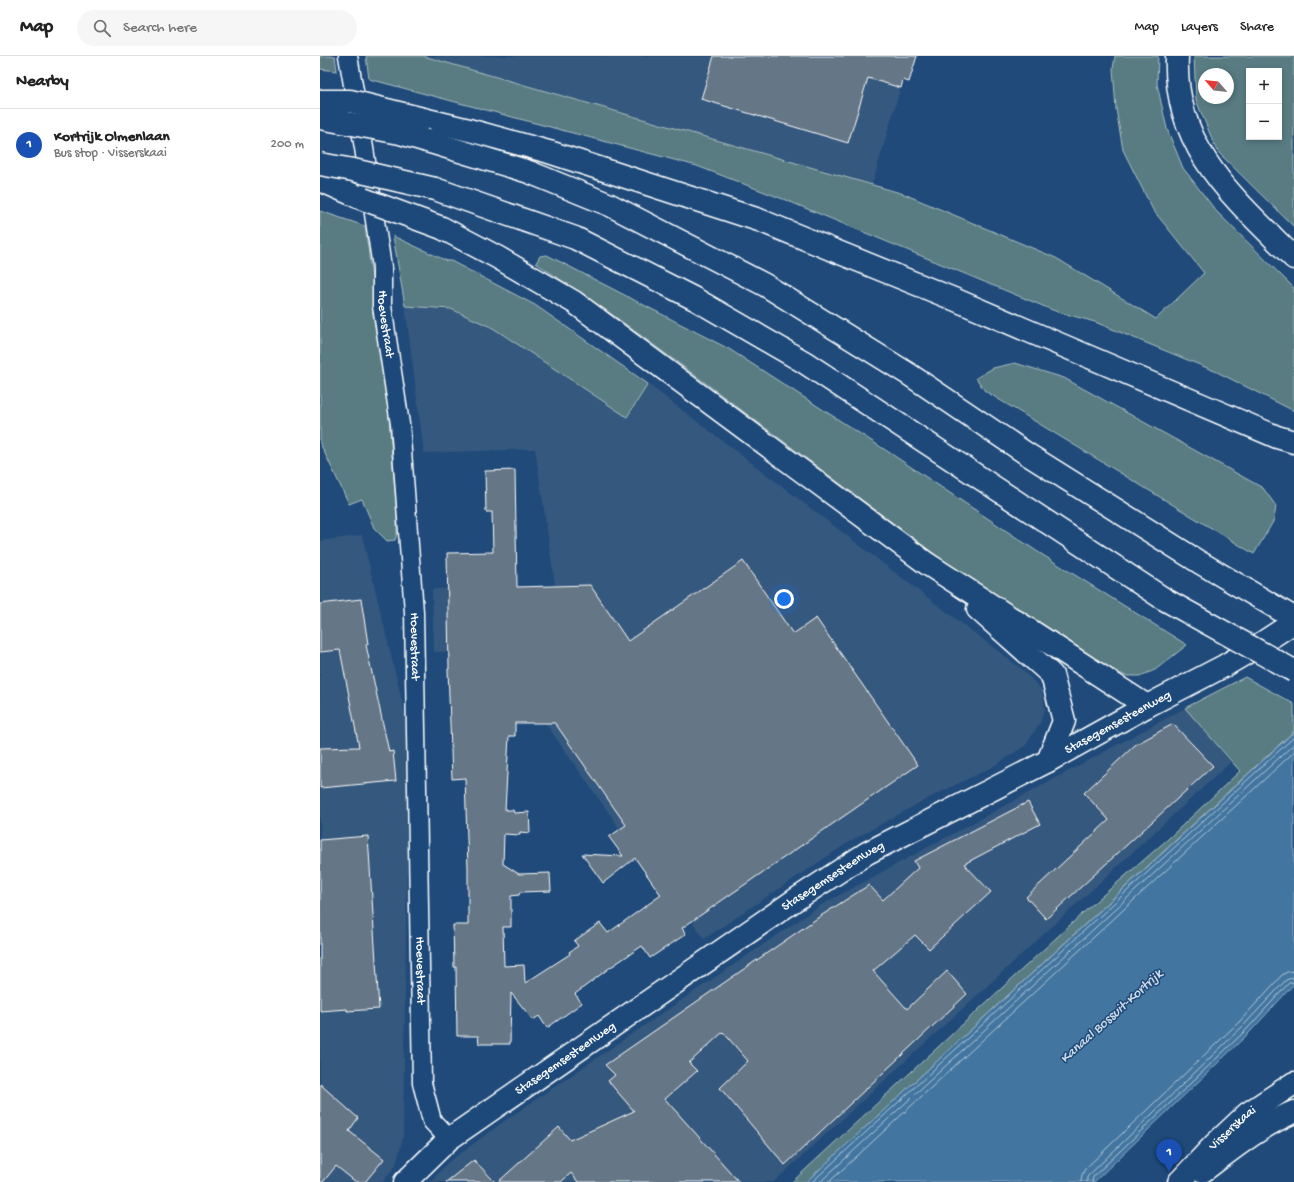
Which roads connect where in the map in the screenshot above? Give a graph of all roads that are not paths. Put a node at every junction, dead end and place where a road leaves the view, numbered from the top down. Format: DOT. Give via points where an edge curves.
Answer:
graph roads {
  1 [pos="348,56"];
  2 [pos="1177,56"];
  3 [pos="320,101"];
  4 [pos="320,118"];
  5 [pos="320,164"];
  6 [pos="320,180"];
  7 [pos="1294,258"];
  8 [pos="1288,442"];
  9 [pos="926,563"];
  10 [pos="1294,618"];
  11 [pos="1294,622"];
  12 [pos="1294,670"];
  13 [pos="1147,706"];
  14 [pos="1048,761"];
  15 [pos="1294,1083"];
  16 [pos="1294,1112"];
  17 [pos="449,1139"];
  18 [pos="406,1182"];
  19 [pos="1179,1182"];
  20 [pos="1188,1182"];
  1 -- 17 [label="street, Hoevestraat" via="382,267 382,306 400,424 414,612 422,1083 432,1121"];
  2 -- 7 [label="main road" via="1177,86 1182,109 1196,147 1217,177 1247,211"];
  3 -- 8 [label="main road, bridge" via="350,101 469,130 549,152 759,220 956,300"];
  4 -- 10 [label="main road, bridge" via="400,133 427,141 530,172 610,205 765,285 910,375 1027,454 1199,562"];
  5 -- 12 [label="main road, bridge" via="435,189 575,238 695,299 804,362 1164,599"];
  6 -- 9 [label="main road, bridge" via="442,228 574,302"];
  9 -- 13 [label="main road"];
  9 -- 14 [label="main road" via="1052,675 1064,721"];
  11 -- 13 [label="main road, Stasegemsesteenweg" via="1253,649"];
  13 -- 14 [label="main road, Stasegemsesteenweg"];
  14 -- 17 [label="main road, Stasegemsesteenweg" via="867,853 788,904"];
  15 -- 19 [label="main road, Visserskaai" via="1248,1114"];
  16 -- 20 [label="main road, Visserskaai" via="1256,1133"];
  17 -- 18 [label="main road, Stasegemsesteenweg"];
}
